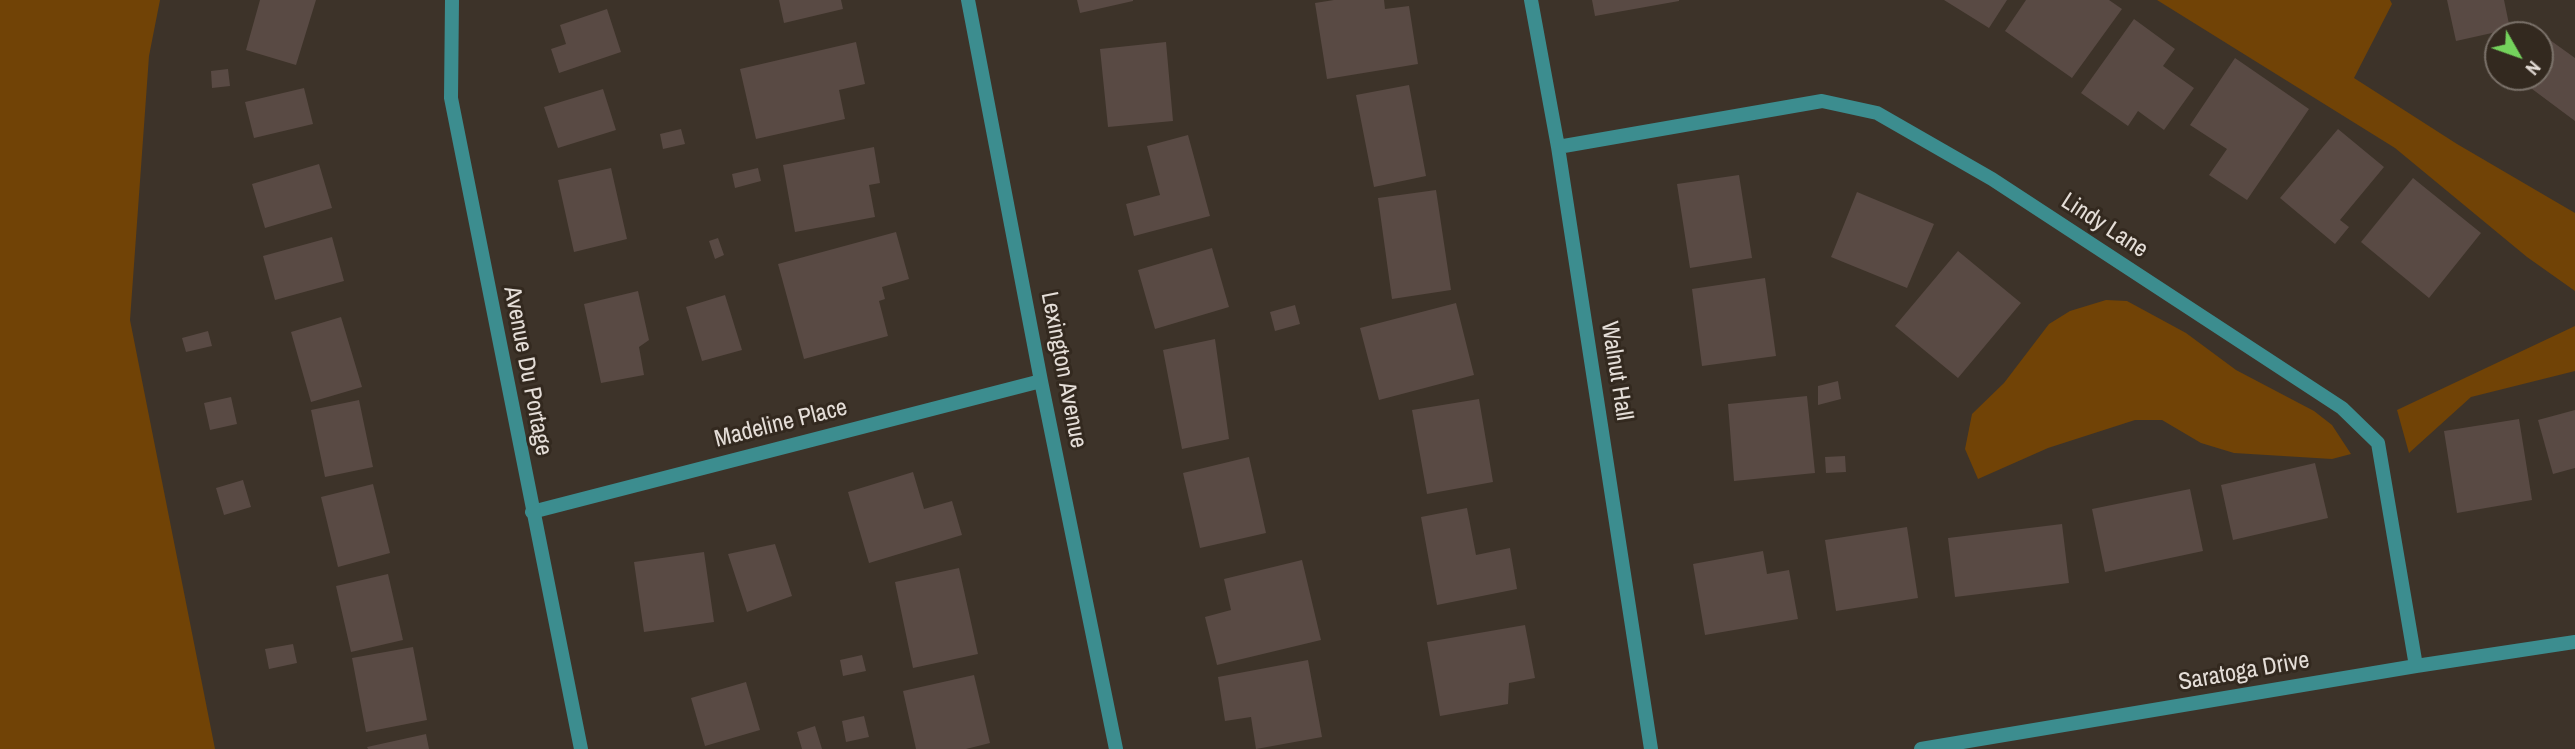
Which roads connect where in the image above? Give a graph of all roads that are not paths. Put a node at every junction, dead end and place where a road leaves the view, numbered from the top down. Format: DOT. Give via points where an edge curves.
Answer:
graph roads {
  1 [pos="452,0"];
  2 [pos="968,0"];
  3 [pos="1531,0"];
  4 [pos="1558,147"];
  5 [pos="1041,381"];
  6 [pos="532,512"];
  7 [pos="2575,642"];
  8 [pos="2416,666"];
  9 [pos="581,749"];
  10 [pos="1116,749"];
  11 [pos="1651,749"];
  12 [pos="1921,749"];
  1 -- 6 [label="street, Avenue Du Portage" via="451,98"];
  2 -- 5 [label="street, Lexington Avenue"];
  3 -- 4 [label="street, Walnut Hall"];
  4 -- 8 [label="street, Lindy Lane" via="1822,101 1877,113 1992,179 2342,408 2378,443"];
  4 -- 11 [label="street, Walnut Hall"];
  5 -- 6 [label="street, Madeline Place"];
  5 -- 10 [label="street, Lexington Avenue"];
  6 -- 9 [label="street, Avenue Du Portage"];
  7 -- 8 [label="street, Saratoga Drive"];
  8 -- 12 [label="street, Saratoga Drive"];
}
